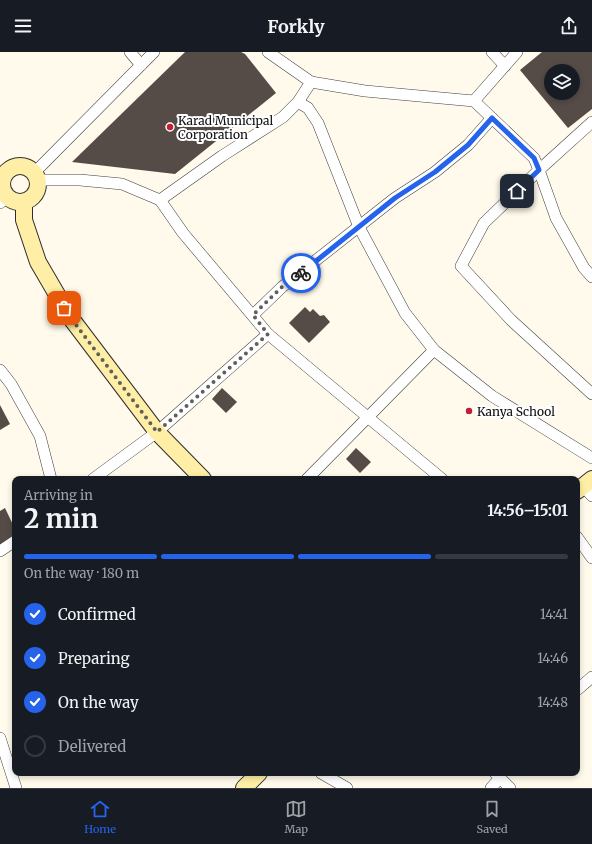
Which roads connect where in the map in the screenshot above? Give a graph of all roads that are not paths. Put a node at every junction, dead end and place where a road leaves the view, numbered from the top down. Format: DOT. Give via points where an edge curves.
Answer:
graph roads {
  1 [pos="130,52"];
  2 [pos="154,52"];
  3 [pos="268,52"];
  4 [pos="492,52"];
  5 [pos="517,52"];
  6 [pos="141,65"];
  7 [pos="505,66"];
  8 [pos="311,82"];
  9 [pos="474,101"];
  10 [pos="298,102"];
  11 [pos="492,118"];
  12 [pos="592,122"];
  13 [pos="4,166"];
  14 [pos="539,170"];
  15 [pos="36,176"];
  16 [pos="3,200"];
  17 [pos="160,200"];
  18 [pos="24,202"];
  19 [pos="359,227"];
  20 [pos="592,277"];
  21 [pos="253,315"];
  22 [pos="268,334"];
  23 [pos="434,350"];
  24 [pos="0,370"];
  25 [pos="592,394"];
  26 [pos="367,417"];
  27 [pos="157,432"];
  28 [pos="592,458"];
  29 [pos="50,476"];
  30 [pos="97,476"];
  31 [pos="201,476"];
  32 [pos="310,476"];
  33 [pos="438,476"];
  34 [pos="580,541"];
  35 [pos="12,543"];
  36 [pos="0,551"];
  37 [pos="592,558"];
  38 [pos="590,682"];
  39 [pos="580,688"];
  40 [pos="0,738"];
  41 [pos="12,766"];
  42 [pos="256,776"];
  43 [pos="326,776"];
  44 [pos="497,776"];
  45 [pos="244,788"];
  46 [pos="347,788"];
  47 [pos="491,788"];
  48 [pos="510,788"];
  1 -- 6 [label="street"];
  2 -- 6 [label="street"];
  3 -- 8 [label="street"];
  4 -- 7 [label="street"];
  5 -- 7 [label="street"];
  6 -- 15 [label="street"];
  7 -- 9 [label="street"];
  8 -- 9 [label="street" via="365,92"];
  8 -- 10 [label="street"];
  9 -- 11 [label="street"];
  10 -- 17 [label="street" via="283,117"];
  10 -- 19 [label="street" via="308,108 318,123"];
  11 -- 14 [label="street" via="534,158"];
  11 -- 19 [label="street" via="468,145"];
  12 -- 14 [label="street"];
  13 -- 15 [label="street" via="27,166"];
  13 -- 16 [label="street"];
  14 -- 20 [label="street" via="556,218 584,268"];
  14 -- 25 [label="street" via="484,223 461,266 511,320"];
  15 -- 17 [label="street" via="122,184"];
  15 -- 18 [label="street" via="38,190 32,198"];
  16 -- 18 [label="street"];
  17 -- 21 [label="street" via="183,233"];
  18 -- 27 [label="street" via="24,220 38,262 70,317"];
  19 -- 21 [label="street" via="282,287"];
  19 -- 23 [label="street" via="405,313"];
  21 -- 22 [label="street"];
  22 -- 26 [label="street"];
  22 -- 27 [label="street"];
  23 -- 26 [label="street"];
  23 -- 28 [label="street" via="492,396"];
  24 -- 29 [label="street" via="11,384 40,436"];
  26 -- 32 [label="street"];
  26 -- 33 [label="street"];
  27 -- 30 [label="street"];
  27 -- 31 [label="street"];
  34 -- 37 [label="street"];
  35 -- 36 [label="street"];
  38 -- 39 [label="street"];
  40 -- 41 [label="street"];
  42 -- 45 [label="street"];
  43 -- 46 [label="street"];
  44 -- 47 [label="street"];
  44 -- 48 [label="street"];
}
